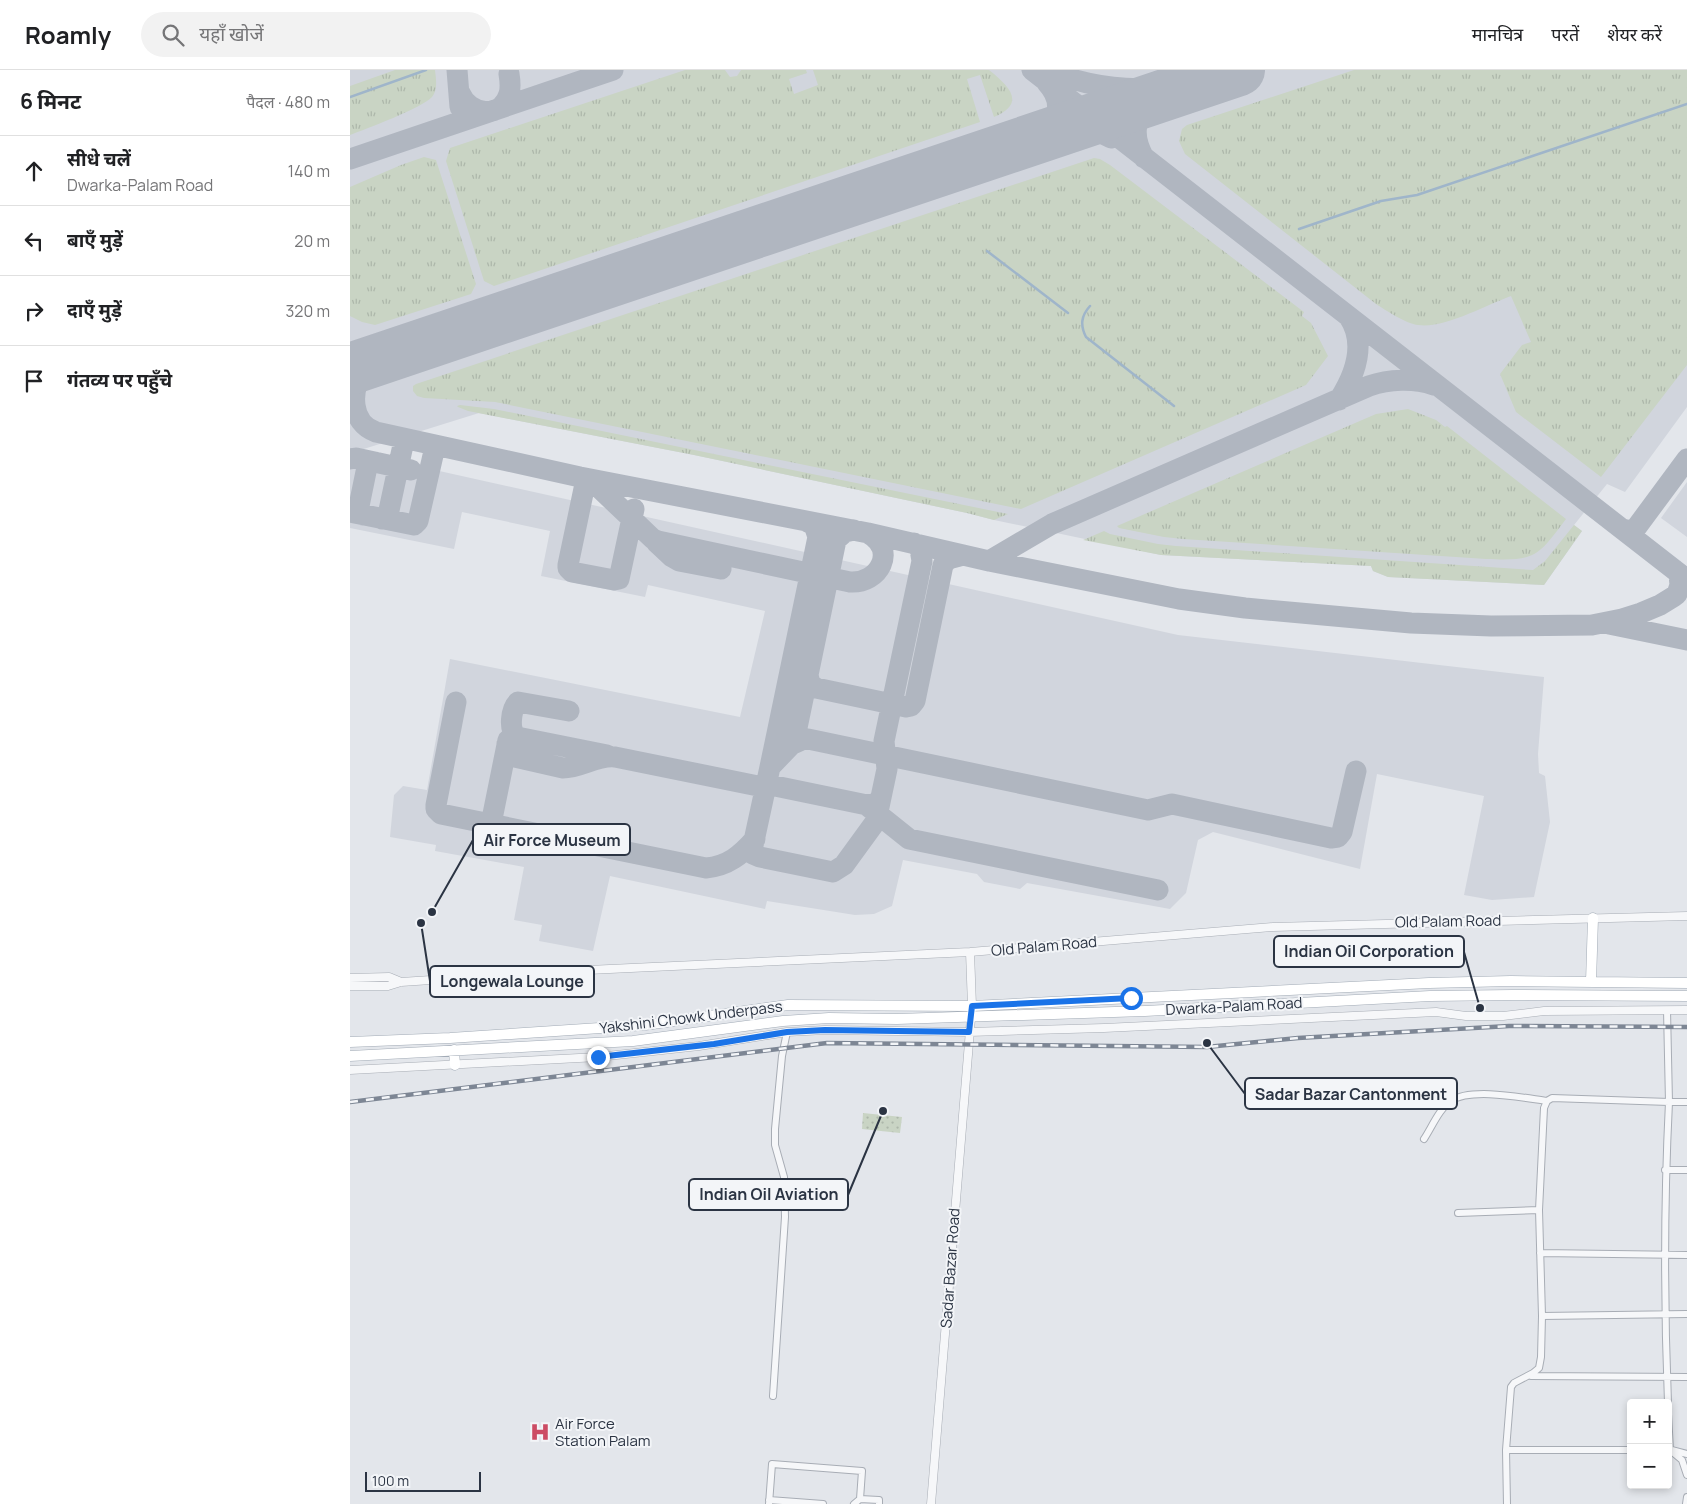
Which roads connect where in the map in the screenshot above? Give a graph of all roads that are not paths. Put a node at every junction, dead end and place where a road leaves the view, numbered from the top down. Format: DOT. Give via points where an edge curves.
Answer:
graph roads {
  1 [pos="1687,916"];
  2 [pos="1593,918"];
  3 [pos="970,952"];
  4 [pos="350,978"];
  5 [pos="401,982"];
  6 [pos="1591,982"];
  7 [pos="1687,983"];
  8 [pos="350,986"];
  9 [pos="1687,996"];
  10 [pos="972,1006"];
  11 [pos="1667,1010"];
  12 [pos="1687,1010"];
  13 [pos="971,1016"];
  14 [pos="787,1032"];
  15 [pos="969,1032"];
  16 [pos="350,1042"];
  17 [pos="454,1050"];
  18 [pos="350,1056"];
  19 [pos="455,1065"];
  20 [pos="350,1070"];
  21 [pos="1547,1101"];
  22 [pos="1669,1102"];
  23 [pos="1687,1102"];
  24 [pos="1424,1139"];
  25 [pos="1665,1170"];
  26 [pos="1687,1170"];
  27 [pos="1539,1210"];
  28 [pos="1458,1213"];
  29 [pos="1540,1253"];
  30 [pos="1666,1255"];
  31 [pos="1687,1255"];
  32 [pos="1666,1314"];
  33 [pos="1687,1314"];
  34 [pos="1542,1316"];
  35 [pos="1528,1376"];
  36 [pos="1687,1377"];
  37 [pos="1667,1378"];
  38 [pos="773,1396"];
  39 [pos="1668,1399"];
  40 [pos="1506,1450"];
  41 [pos="1627,1450"];
  42 [pos="1672,1451"];
  43 [pos="1672,1452"];
  44 [pos="1687,1454"];
  45 [pos="1687,1475"];
  46 [pos="1687,1497"];
  47 [pos="860,1499"];
  48 [pos="769,1502"];
  49 [pos="812,1504"];
  50 [pos="824,1504"];
  51 [pos="854,1504"];
  52 [pos="878,1504"];
  53 [pos="932,1504"];
  54 [pos="1507,1504"];
  55 [pos="1686,1504"];
  1 -- 2 [label="street, Old Palam Road"];
  2 -- 3 [label="street, Old Palam Road" via="1273,927"];
  2 -- 6 [label="main road"];
  3 -- 5 [label="street, Old Palam Road"];
  3 -- 10 [label="street, Sadar Bazar Road"];
  4 -- 5 [label="street" via="389,977"];
  5 -- 8 [label="street" via="388,986"];
  6 -- 7 [label="main road, Dwarka-Palam Road"];
  6 -- 10 [label="main road, Dwarka-Palam Road" via="1429,983"];
  9 -- 13 [label="main road, Dwarka-Palam Road" via="1430,996 1145,1011"];
  10 -- 13 [label="street, Sadar Bazar Road"];
  10 -- 16 [label="main road, Yakshini Chowk Underpass" via="788,1005 645,1025"];
  11 -- 12 [label="street"];
  11 -- 15 [label="street" via="1544,1011 1503,1016 1436,1012"];
  11 -- 22 [label="street"];
  13 -- 15 [label="street, Sadar Bazar Road"];
  13 -- 17 [label="main road, Dwarka-Palam Road" via="783,1020 633,1041"];
  14 -- 15 [label="street"];
  14 -- 19 [label="street" via="598,1057"];
  14 -- 38 [label="street" via="775,1129 775,1145 784,1177 785,1217"];
  15 -- 53 [label="street, Sadar Bazar Road"];
  17 -- 18 [label="main road"];
  17 -- 19 [label="main road"];
  19 -- 20 [label="street"];
  21 -- 22 [label="street" via="1552,1098"];
  21 -- 24 [label="street" via="1496,1094 1470,1095 1452,1100"];
  21 -- 27 [label="street"];
  22 -- 23 [label="street"];
  22 -- 25 [label="street"];
  25 -- 26 [label="street"];
  25 -- 30 [label="street"];
  27 -- 28 [label="street"];
  27 -- 29 [label="street"];
  29 -- 30 [label="street"];
  29 -- 34 [label="street"];
  30 -- 31 [label="street"];
  30 -- 32 [label="street"];
  32 -- 33 [label="street"];
  32 -- 34 [label="street"];
  32 -- 37 [label="street"];
  34 -- 35 [label="street" via="1539,1368"];
  35 -- 37 [label="street"];
  35 -- 40 [label="street" via="1511,1387"];
  36 -- 37 [label="street"];
  37 -- 39 [label="street"];
  40 -- 41 [label="street"];
  40 -- 54 [label="street"];
  42 -- 44 [label="street"];
  43 -- 45 [label="street" via="1682,1460"];
  46 -- 55 [label="street"];
  47 -- 48 [label="street" via="862,1471 772,1464"];
  47 -- 51 [label="street"];
  47 -- 52 [label="street" via="879,1500"];
  48 -- 49 [label="street"];
  49 -- 50 [label="street"];
}
